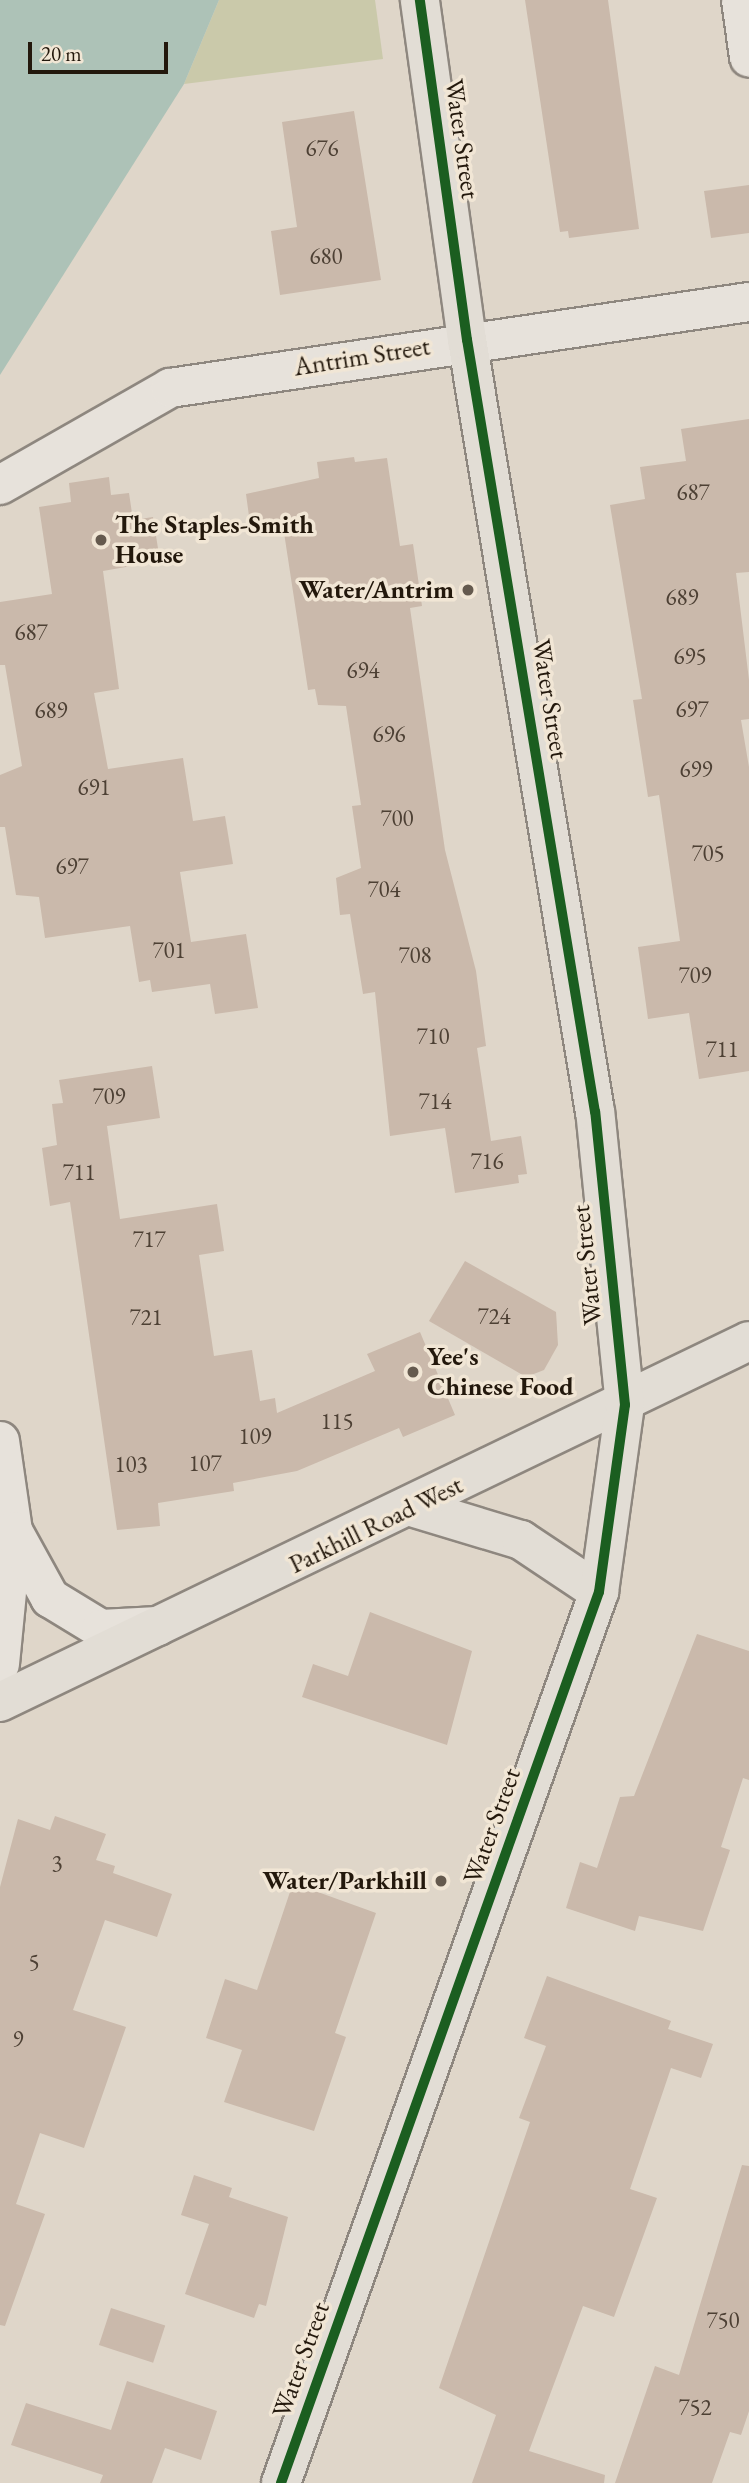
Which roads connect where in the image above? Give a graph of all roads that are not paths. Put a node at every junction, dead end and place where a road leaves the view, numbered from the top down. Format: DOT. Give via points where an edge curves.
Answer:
graph roads {
  1 [pos="420,0"];
  2 [pos="741,0"];
  3 [pos="749,57"];
  4 [pos="749,302"];
  5 [pos="467,340"];
  6 [pos="0,485"];
  7 [pos="749,1341"];
  8 [pos="625,1405"];
  9 [pos="0,1441"];
  10 [pos="415,1508"];
  11 [pos="13,1531"];
  12 [pos="599,1592"];
  13 [pos="160,1626"];
  14 [pos="0,1664"];
  15 [pos="0,1702"];
  16 [pos="281,2483"];
  1 -- 5 [label="main road, Water Street"];
  2 -- 3 [label="street"];
  4 -- 5 [label="street, Antrim Street"];
  5 -- 6 [label="street, Antrim Street" via="170,387"];
  5 -- 8 [label="main road, Water Street" via="595,1112"];
  7 -- 8 [label="main road, Parkhill Road West"];
  8 -- 10 [label="main road, Parkhill Road West"];
  8 -- 12 [label="main road, Water Street"];
  9 -- 11 [label="street"];
  10 -- 12 [label="main road" via="520,1540"];
  10 -- 13 [label="main road, Parkhill Road West"];
  11 -- 13 [label="street" via="50,1598 101,1629"];
  11 -- 14 [label="street"];
  12 -- 16 [label="main road, Water Street"];
  13 -- 15 [label="main road, Parkhill Road West"];
}
